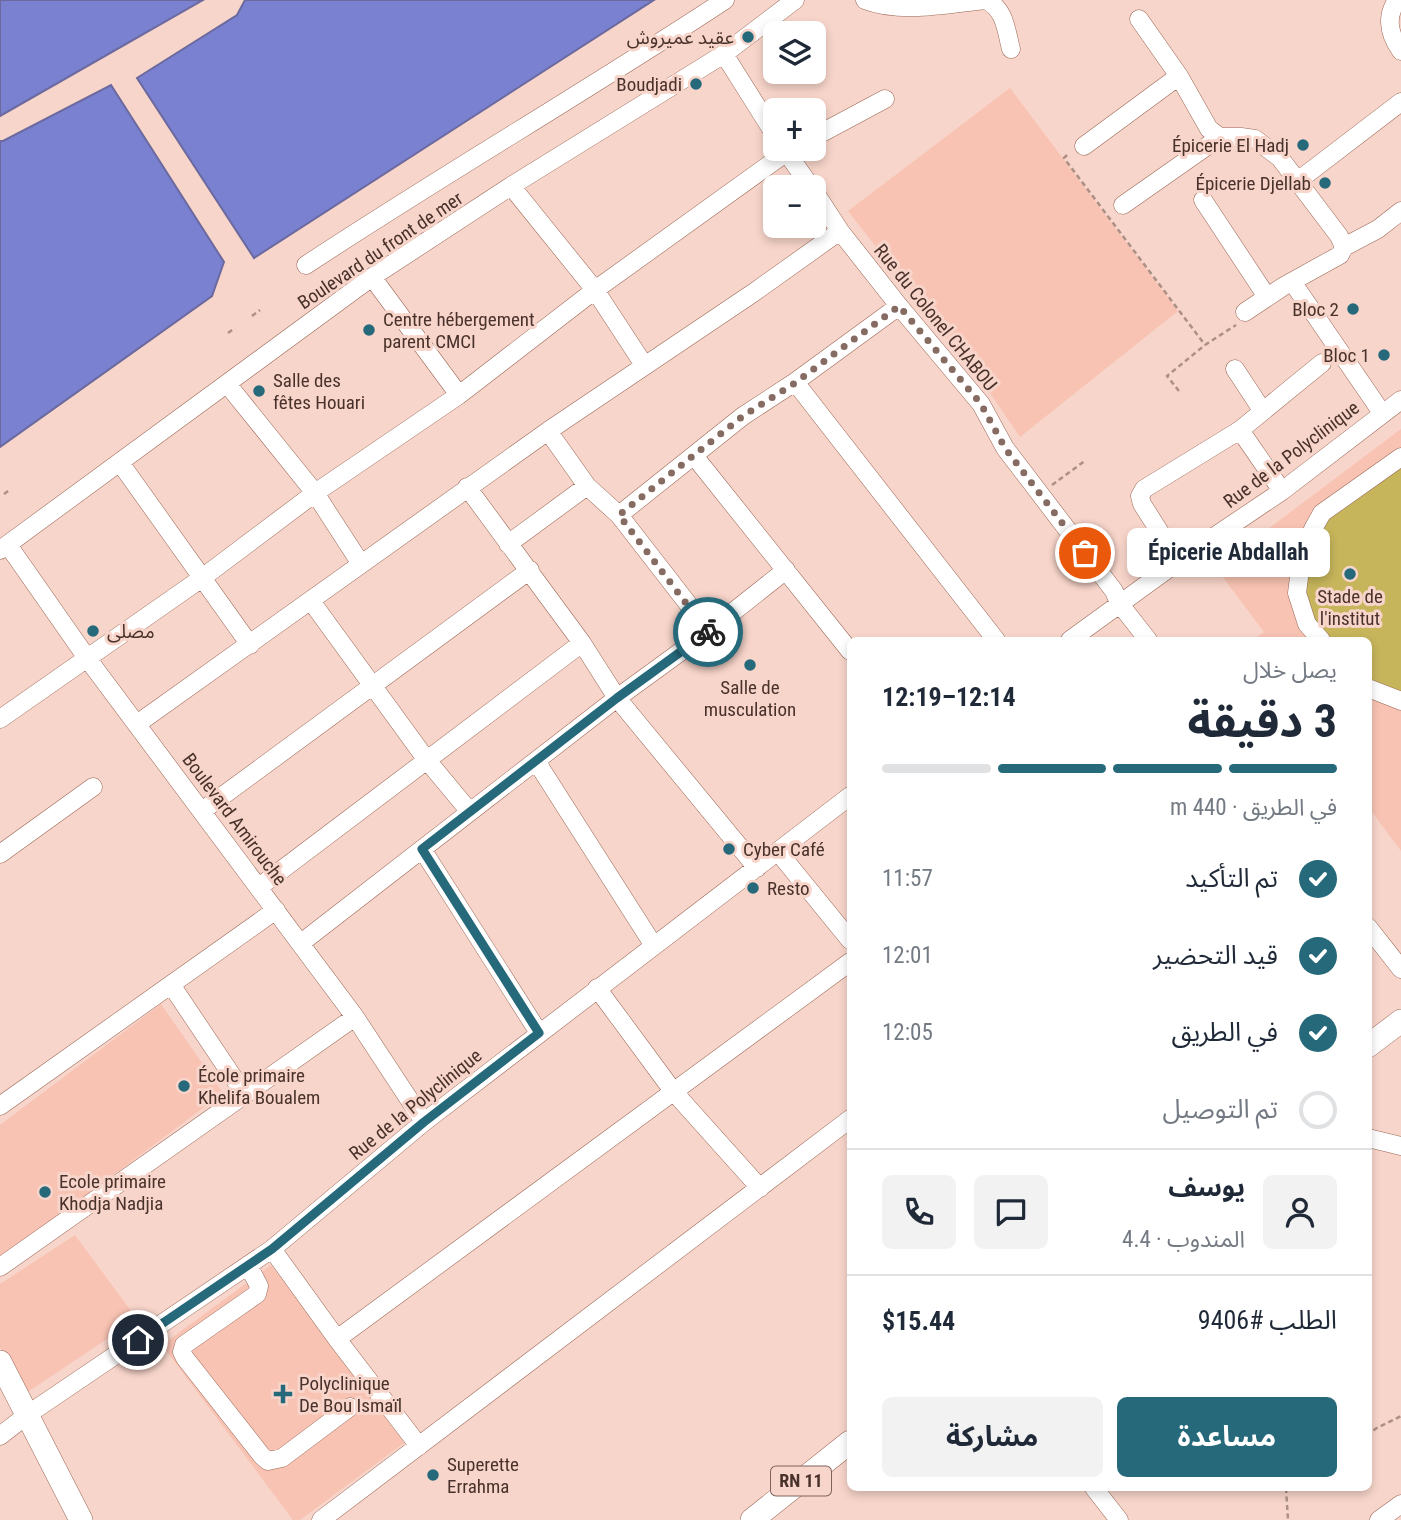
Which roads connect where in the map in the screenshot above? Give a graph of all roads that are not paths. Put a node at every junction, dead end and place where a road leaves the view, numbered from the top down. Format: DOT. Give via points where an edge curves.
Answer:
graph roads {
  1 [pos="725,0"];
  2 [pos="794,0"];
  3 [pos="865,0"];
  4 [pos="986,0"];
  5 [pos="1397,0"];
  6 [pos="1139,19"];
  7 [pos="1011,49"];
  8 [pos="1401,51"];
  9 [pos="724,54"];
  10 [pos="1179,76"];
  11 [pos="885,99"];
  12 [pos="1401,102"];
  13 [pos="763,116"];
  14 [pos="826,131"];
  15 [pos="1220,137"];
  16 [pos="1084,146"];
  17 [pos="772,161"];
  18 [pos="1298,180"];
  19 [pos="511,186"];
  20 [pos="1203,200"];
  21 [pos="1123,205"];
  22 [pos="826,209"];
  23 [pos="1401,211"];
  24 [pos="840,231"];
  25 [pos="1344,247"];
  26 [pos="306,265"];
  27 [pos="372,277"];
  28 [pos="1293,283"];
  29 [pos="595,290"];
  30 [pos="1267,298"];
  31 [pos="899,306"];
  32 [pos="1242,318"];
  33 [pos="1322,363"];
  34 [pos="644,365"];
  35 [pos="1235,369"];
  36 [pos="795,383"];
  37 [pos="228,385"];
  38 [pos="458,395"];
  39 [pos="1401,400"];
  40 [pos="1262,410"];
  41 [pos="1382,413"];
  42 [pos="1240,430"];
  43 [pos="548,431"];
  44 [pos="695,457"];
  45 [pos="1401,457"];
  46 [pos="121,464"];
  47 [pos="587,486"];
  48 [pos="467,487"];
  49 [pos="1282,491"];
  50 [pos="315,493"];
  51 [pos="619,515"];
  52 [pos="508,544"];
  53 [pos="1168,545"];
  54 [pos="4,548"];
  55 [pos="361,564"];
  56 [pos="530,570"];
  57 [pos="786,570"];
  58 [pos="202,578"];
  59 [pos="311,601"];
  60 [pos="1119,603"];
  61 [pos="709,631"];
  62 [pos="994,637"];
  63 [pos="1074,637"];
  64 [pos="1146,637"];
  65 [pos="1318,637"];
  66 [pos="582,643"];
  67 [pos="250,645"];
  68 [pos="847,647"];
  69 [pos="87,658"];
  70 [pos="372,684"];
  71 [pos="1372,690"];
  72 [pos="617,698"];
  73 [pos="1401,701"];
  74 [pos="0,719"];
  75 [pos="137,724"];
  76 [pos="426,759"];
  77 [pos="536,761"];
  78 [pos="93,787"];
  79 [pos="847,798"];
  80 [pos="202,811"];
  81 [pos="470,812"];
  82 [pos="422,849"];
  83 [pos="779,853"];
  84 [pos="0,854"];
  85 [pos="757,868"];
  86 [pos="259,887"];
  87 [pos="276,909"];
  88 [pos="1372,932"];
  89 [pos="847,936"];
  90 [pos="300,943"];
  91 [pos="654,946"];
  92 [pos="847,964"];
  93 [pos="1401,969"];
  94 [pos="172,986"];
  95 [pos="597,988"];
  96 [pos="355,1017"];
  97 [pos="1401,1021"];
  98 [pos="539,1033"];
  99 [pos="1372,1043"];
  100 [pos="673,1091"];
  101 [pos="245,1095"];
  102 [pos="0,1106"];
  103 [pos="847,1121"];
  104 [pos="424,1122"];
  105 [pos="1372,1139"];
  106 [pos="1401,1146"];
  107 [pos="760,1188"];
  108 [pos="272,1249"];
  109 [pos="248,1265"];
  110 [pos="0,1267"];
  111 [pos="337,1339"];
  112 [pos="0,1362"];
  113 [pos="350,1407"];
  114 [pos="27,1415"];
  115 [pos="0,1436"];
  116 [pos="847,1444"];
  117 [pos="419,1446"];
  118 [pos="1096,1491"];
  119 [pos="1401,1504"];
  120 [pos="81,1520"];
  121 [pos="321,1520"];
  122 [pos="752,1520"];
  123 [pos="1119,1520"];
  124 [pos="1379,1520"];
  1 -- 26 [label="street"];
  2 -- 9 [label="street, Boulevard du front de mer"];
  3 -- 4 [label="street" via="880,6"];
  4 -- 7 [label="street" via="1002,15"];
  5 -- 8 [label="street" via="1390,27"];
  6 -- 10 [label="street"];
  9 -- 13 [label="street"];
  9 -- 19 [label="street, Boulevard du front de mer"];
  10 -- 15 [label="street" via="1209,129"];
  10 -- 16 [label="street"];
  11 -- 14 [label="street"];
  12 -- 18 [label="street"];
  15 -- 18 [label="street" via="1255,139 1280,158"];
  15 -- 21 [label="street"];
  17 -- 29 [label="street"];
  18 -- 25 [label="street"];
  19 -- 27 [label="street, Boulevard du front de mer"];
  19 -- 29 [label="street"];
  20 -- 30 [label="street"];
  22 -- 24 [label="street, Rue du Colonel CHABOU"];
  23 -- 25 [label="street"];
  24 -- 31 [label="street, Rue du Colonel CHABOU"];
  24 -- 34 [label="street"];
  25 -- 28 [label="street" via="1340,255"];
  27 -- 37 [label="street, Boulevard du front de mer"];
  27 -- 38 [label="street"];
  28 -- 30 [label="street"];
  28 -- 41 [label="street"];
  29 -- 34 [label="street"];
  29 -- 38 [label="street"];
  30 -- 32 [label="street"];
  31 -- 36 [label="street"];
  31 -- 60 [label="street, Rue du Colonel CHABOU" via="981,404 1005,448"];
  33 -- 40 [label="street"];
  34 -- 43 [label="street"];
  35 -- 40 [label="street"];
  36 -- 44 [label="street" via="743,416"];
  36 -- 62 [label="street"];
  37 -- 46 [label="street, Boulevard du front de mer"];
  37 -- 50 [label="street"];
  38 -- 50 [label="street"];
  39 -- 41 [label="street, Rue de la Polyclinique"];
  40 -- 42 [label="street"];
  41 -- 49 [label="street, Rue de la Polyclinique"];
  42 -- 49 [label="street"];
  42 -- 53 [label="street" via="1140,495"];
  43 -- 47 [label="street"];
  43 -- 48 [label="street"];
  44 -- 51 [label="street"];
  44 -- 57 [label="street"];
  45 -- 65 [label="street" via="1322,513 1312,529 1297,593 1307,624"];
  46 -- 54 [label="street, Boulevard du front de mer"];
  46 -- 58 [label="street"];
  47 -- 51 [label="street"];
  47 -- 52 [label="street"];
  48 -- 52 [label="street"];
  48 -- 55 [label="street"];
  49 -- 60 [label="street, Rue de la Polyclinique"];
  50 -- 55 [label="street"];
  50 -- 58 [label="street"];
  51 -- 61 [label="street"];
  52 -- 56 [label="street"];
  54 -- 69 [label="street, Boulevard Amirouche"];
  55 -- 59 [label="street"];
  56 -- 66 [label="street"];
  56 -- 70 [label="street"];
  57 -- 61 [label="street"];
  57 -- 68 [label="street"];
  58 -- 67 [label="street"];
  58 -- 69 [label="street"];
  59 -- 67 [label="street"];
  59 -- 70 [label="street"];
  60 -- 63 [label="street, Rue de la Polyclinique"];
  60 -- 64 [label="street, Rue du Colonel CHABOU"];
  61 -- 72 [label="street"];
  66 -- 72 [label="street"];
  66 -- 76 [label="street"];
  67 -- 75 [label="street"];
  69 -- 74 [label="street"];
  69 -- 75 [label="street, Boulevard Amirouche"];
  70 -- 76 [label="street"];
  70 -- 80 [label="street"];
  71 -- 73 [label="street"];
  72 -- 77 [label="street"];
  72 -- 85 [label="street"];
  75 -- 80 [label="street, Boulevard Amirouche"];
  76 -- 81 [label="street"];
  76 -- 86 [label="street"];
  77 -- 81 [label="street"];
  77 -- 91 [label="street"];
  78 -- 84 [label="street"];
  79 -- 83 [label="street, Rue de la Polyclinique"];
  80 -- 86 [label="street, Boulevard Amirouche"];
  81 -- 82 [label="street"];
  82 -- 90 [label="street"];
  82 -- 98 [label="street"];
  83 -- 85 [label="street, Rue de la Polyclinique"];
  83 -- 89 [label="street"];
  85 -- 91 [label="street, Rue de la Polyclinique"];
  86 -- 87 [label="street, Boulevard Amirouche"];
  87 -- 90 [label="street, Boulevard Amirouche"];
  87 -- 94 [label="street"];
  88 -- 93 [label="street"];
  90 -- 96 [label="street, Boulevard Amirouche"];
  91 -- 95 [label="street, Rue de la Polyclinique"];
  92 -- 100 [label="street"];
  94 -- 101 [label="street"];
  94 -- 102 [label="street"];
  95 -- 98 [label="street, Rue de la Polyclinique"];
  95 -- 100 [label="street"];
  96 -- 101 [label="street"];
  96 -- 104 [label="street, Boulevard Amirouche"];
  97 -- 99 [label="main road"];
  98 -- 104 [label="street, Rue de la Polyclinique"];
  100 -- 107 [label="street"];
  100 -- 111 [label="street"];
  101 -- 110 [label="street"];
  103 -- 107 [label="street"];
  104 -- 108 [label="street, Rue de la Polyclinique"];
  105 -- 106 [label="street"];
  107 -- 117 [label="street"];
  108 -- 109 [label="street, Rue de la Polyclinique"];
  108 -- 111 [label="street"];
  109 -- 113 [label="street" via="259,1286 257,1294 184,1345 185,1358 268,1461 282,1458"];
  109 -- 114 [label="street, Rue de la Polyclinique"];
  111 -- 117 [label="street"];
  112 -- 114 [label="main road"];
  114 -- 115 [label="street, Rue de la Polyclinique"];
  114 -- 120 [label="main road"];
  116 -- 122 [label="main road, RN 11"];
  117 -- 121 [label="street"];
  118 -- 123 [label="street"];
  119 -- 124 [label="street"];
}
